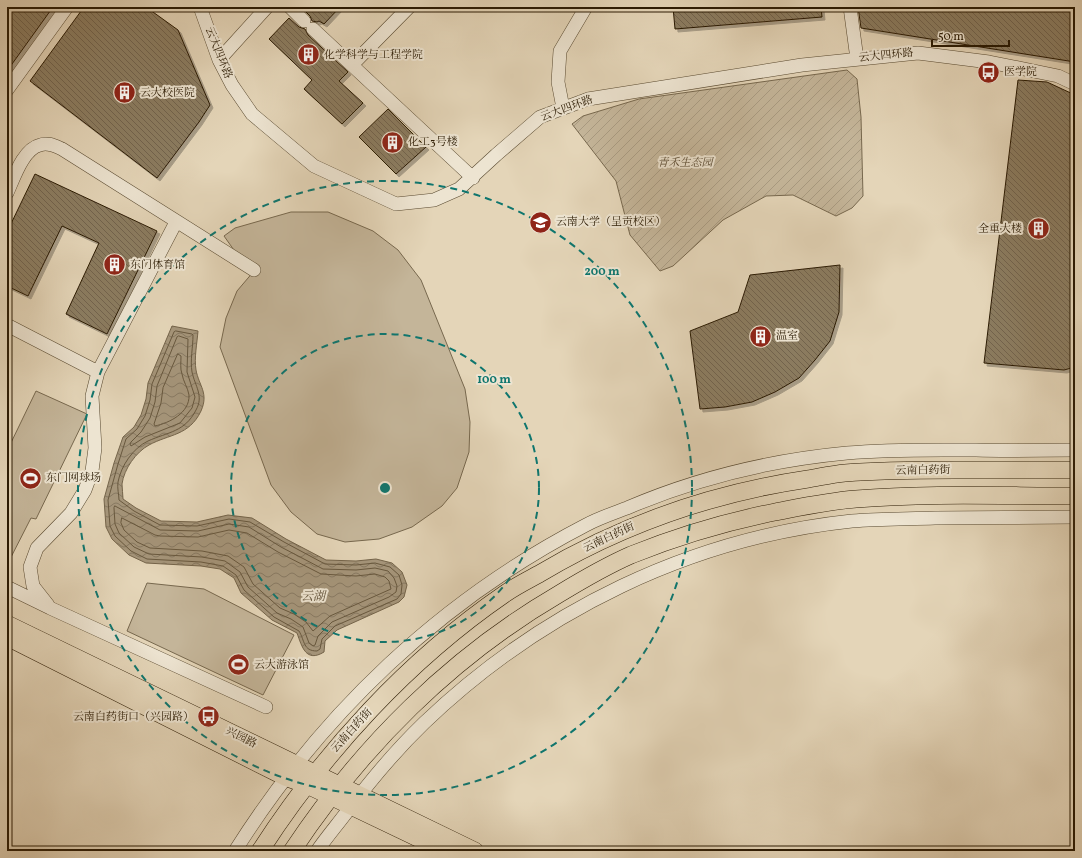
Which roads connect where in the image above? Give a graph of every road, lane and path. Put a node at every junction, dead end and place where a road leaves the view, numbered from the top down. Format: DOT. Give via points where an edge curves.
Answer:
graph roads {
  1 [pos="67,7"];
  2 [pos="200,7"];
  3 [pos="267,7"];
  4 [pos="290,7"];
  5 [pos="408,7"];
  6 [pos="586,7"];
  7 [pos="850,7"];
  8 [pos="857,59"];
  9 [pos="219,60"];
  10 [pos="352,65"];
  11 [pos="1075,84"];
  12 [pos="7,90"];
  13 [pos="563,108"];
  14 [pos="473,178"];
  15 [pos="7,193"];
  16 [pos="176,222"];
  17 [pos="254,270"];
  18 [pos="7,325"];
  19 [pos="98,372"];
  20 [pos="1075,450"];
  21 [pos="1075,470"];
  22 [pos="1075,496"];
  23 [pos="1075,517"];
  24 [pos="7,586"];
  25 [pos="50,608"];
  26 [pos="7,624"];
  27 [pos="7,637"];
  28 [pos="266,706"];
  29 [pos="290,771"];
  30 [pos="311,779"];
  31 [pos="334,791"];
  32 [pos="355,801"];
  33 [pos="235,851"];
  34 [pos="260,851"];
  35 [pos="292,851"];
  36 [pos="317,851"];
  37 [pos="445,851"];
  38 [pos="475,851"];
  1 -- 12 [label="street"];
  2 -- 9 [label="street, 云大四环路"];
  3 -- 9 [label="street"];
  4 -- 10 [label="street"];
  5 -- 10 [label="street"];
  6 -- 13 [label="street" via="560,51 558,82"];
  7 -- 8 [label="street"];
  8 -- 11 [label="street, 云大四环路" via="918,52 1058,76"];
  8 -- 13 [label="street, 云大四环路" via="802,65 588,99"];
  9 -- 14 [label="street, 云大四环路" via="252,114 314,166 362,189 396,204 434,200 460,190"];
  10 -- 14 [label="street"];
  13 -- 14 [label="street, 云大四环路" via="540,117"];
  15 -- 16 [label="street" via="28,153 41,144 51,144"];
  16 -- 17 [label="street"];
  16 -- 19 [label="street"];
  18 -- 19 [label="street"];
  19 -- 25 [label="street" via="92,396 95,448 92,471 85,490 71,513 37,548 30,567 33,586"];
  20 -- 29 [label="street" via="910,450 848,453 786,461 721,475 653,497 588,524 526,559 463,601 412,642 372,679"];
  21 -- 30 [label="main road, 云南白药街" via="912,470 845,473 772,484 701,502 635,525 565,558 506,593 451,634 397,683 351,730"];
  22 -- 31 [label="main road" via="917,496 855,499 739,519 685,534 629,556 528,612 484,644 438,681 404,713"];
  23 -- 32 [label="street" via="852,521 730,544 669,564 604,594 550,624 504,656 423,724"];
  24 -- 25 [label="street"];
  25 -- 28 [label="street"];
  26 -- 29 [label="main road, 兴园路"];
  27 -- 29 [label="main road, 兴园路"];
  29 -- 30 [label="main road, 兴园路"];
  29 -- 33 [label="street"];
  30 -- 31 [label="main road, 兴园路"];
  30 -- 34 [label="main road, 云南白药街"];
  31 -- 32 [label="main road, 兴园路"];
  31 -- 35 [label="main road"];
  32 -- 36 [label="street"];
  32 -- 37 [label="main road, 兴园路"];
  32 -- 38 [label="main road, 兴园路"];
}
